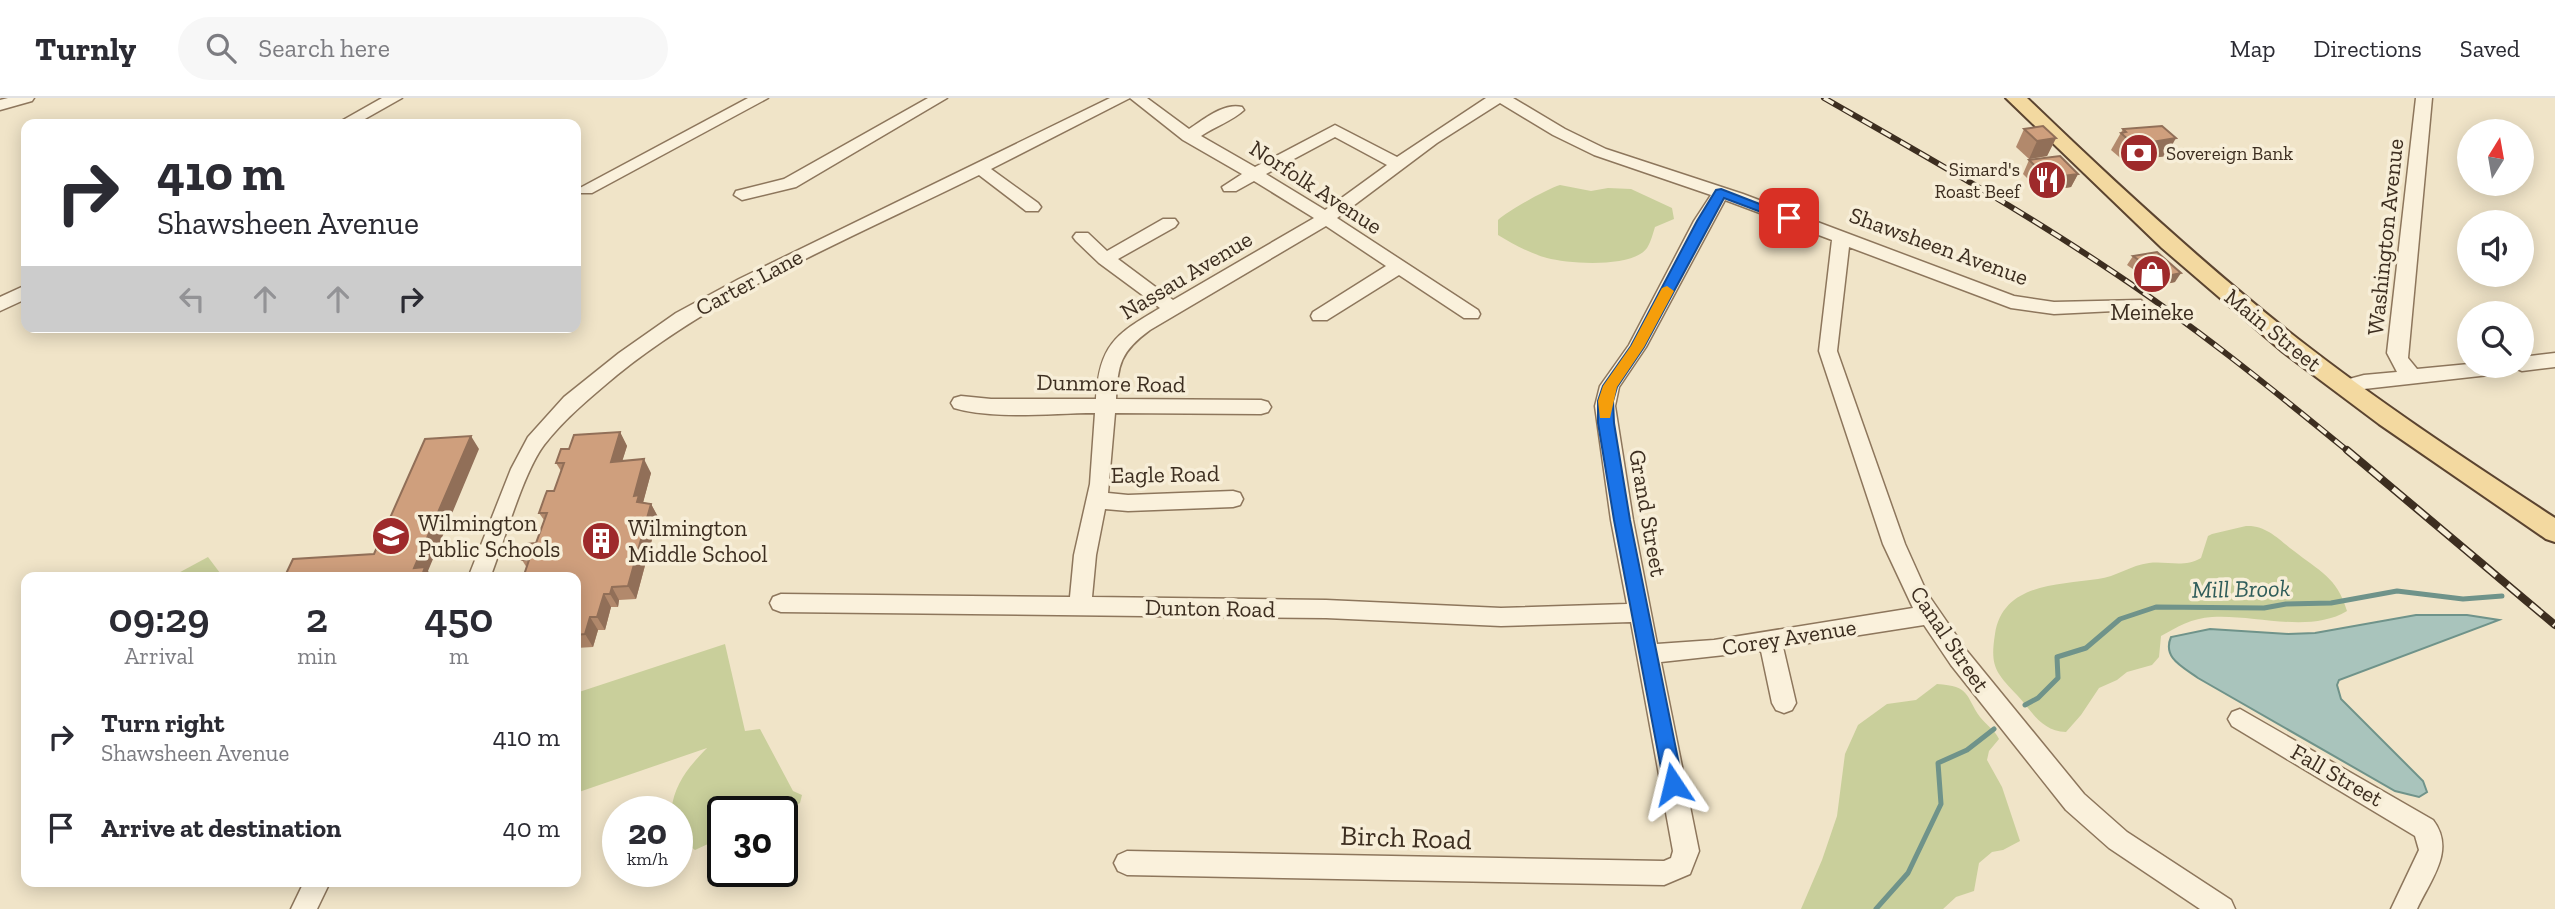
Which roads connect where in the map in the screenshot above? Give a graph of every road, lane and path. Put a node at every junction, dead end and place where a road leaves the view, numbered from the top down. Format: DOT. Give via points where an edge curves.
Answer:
graph roads {
  1 [pos="26,98"];
  2 [pos="394,98"];
  3 [pos="760,98"];
  4 [pos="939,98"];
  5 [pos="1122,98"];
  6 [pos="1137,98"];
  7 [pos="1499,98"];
  8 [pos="2016,98"];
  9 [pos="2424,98"];
  10 [pos="0,105"];
  11 [pos="1236,110"];
  12 [pos="354,119"];
  13 [pos="1189,137"];
  14 [pos="1398,164"];
  15 [pos="980,168"];
  16 [pos="1254,173"];
  17 [pos="1230,187"];
  18 [pos="586,189"];
  19 [pos="1721,193"];
  20 [pos="742,195"];
  21 [pos="1031,207"];
  22 [pos="1326,219"];
  23 [pos="1169,223"];
  24 [pos="1082,237"];
  25 [pos="1841,237"];
  26 [pos="1105,259"];
  27 [pos="1398,267"];
  28 [pos="21,293"];
  29 [pos="1,302"];
  30 [pos="2135,304"];
  31 [pos="1172,307"];
  32 [pos="1471,314"];
  33 [pos="1320,316"];
  34 [pos="2555,360"];
  35 [pos="2534,363"];
  36 [pos="2457,372"];
  37 [pos="2412,377"];
  38 [pos="2345,387"];
  39 [pos="961,403"];
  40 [pos="1105,407"];
  41 [pos="1261,407"];
  42 [pos="1233,499"];
  43 [pos="1098,500"];
  44 [pos="2555,532"];
  45 [pos="481,572"];
  46 [pos="780,603"];
  47 [pos="1080,605"];
  48 [pos="1640,613"];
  49 [pos="1929,615"];
  50 [pos="1770,639"];
  51 [pos="1648,654"];
  52 [pos="1784,703"];
  53 [pos="2240,719"];
  54 [pos="1127,863"];
  55 [pos="1681,866"];
  56 [pos="315,887"];
  57 [pos="304,909"];
  58 [pos="2222,909"];
  59 [pos="2404,909"];
  1 -- 10 [label="street"];
  2 -- 12 [label="street"];
  3 -- 18 [label="street"];
  4 -- 20 [label="street" via="790,183"];
  5 -- 15 [label="street, Carter Lane"];
  6 -- 13 [label="street, Norfolk Avenue"];
  7 -- 14 [label="street, Nassau Avenue"];
  7 -- 19 [label="street, Shawsheen Avenue" via="1586,146"];
  8 -- 38 [label="main road, Main Street" via="2216,283"];
  9 -- 37 [label="street, Washington Avenue" via="2397,353"];
  11 -- 13 [label="street"];
  13 -- 16 [label="street, Norfolk Avenue"];
  14 -- 16 [label="street" via="1335,130"];
  14 -- 22 [label="street, Nassau Avenue"];
  15 -- 21 [label="street"];
  15 -- 45 [label="street, Carter Lane" via="703,305 586,389 549,424 527,456"];
  16 -- 17 [label="street"];
  16 -- 22 [label="street, Norfolk Avenue"];
  19 -- 25 [label="street, Shawsheen Avenue"];
  19 -- 48 [label="street, Grand Street" via="1605,401"];
  22 -- 27 [label="street, Norfolk Avenue"];
  22 -- 31 [label="street, Nassau Avenue"];
  23 -- 26 [label="street"];
  24 -- 26 [label="street"];
  25 -- 30 [label="street, Shawsheen Avenue" via="2026,305"];
  25 -- 49 [label="street, Canal Street" via="1828,352 1894,544"];
  26 -- 31 [label="street"];
  27 -- 32 [label="street, Norfolk Avenue"];
  27 -- 33 [label="street"];
  28 -- 29 [label="street"];
  31 -- 40 [label="street, Nassau Avenue" via="1115,351 1108,370"];
  34 -- 35 [label="street"];
  36 -- 37 [label="street"];
  37 -- 38 [label="street"];
  38 -- 44 [label="main road, Main Street"];
  39 -- 40 [label="street, Dunmore Road"];
  40 -- 41 [label="street, Dunmore Road"];
  40 -- 43 [label="street, Nassau Avenue"];
  42 -- 43 [label="street, Eagle Road"];
  43 -- 47 [label="street, Nassau Avenue" via="1085,555"];
  46 -- 47 [label="street, Dunton Road"];
  47 -- 48 [label="street, Dunton Road" via="1501,617"];
  48 -- 51 [label="street, Grand Street"];
  49 -- 50 [label="street, Corey Avenue"];
  49 -- 58 [label="street, Canal Street" via="1983,690 2076,802 2118,841"];
  50 -- 51 [label="street, Corey Avenue"];
  50 -- 52 [label="street"];
  51 -- 55 [label="street, Grand Street" via="1686,851"];
  53 -- 59 [label="street, Fall Street" via="2415,820 2430,836 2432,849"];
  54 -- 55 [label="street, Birch Road" via="1664,873"];
  56 -- 57 [label="street"];
}
